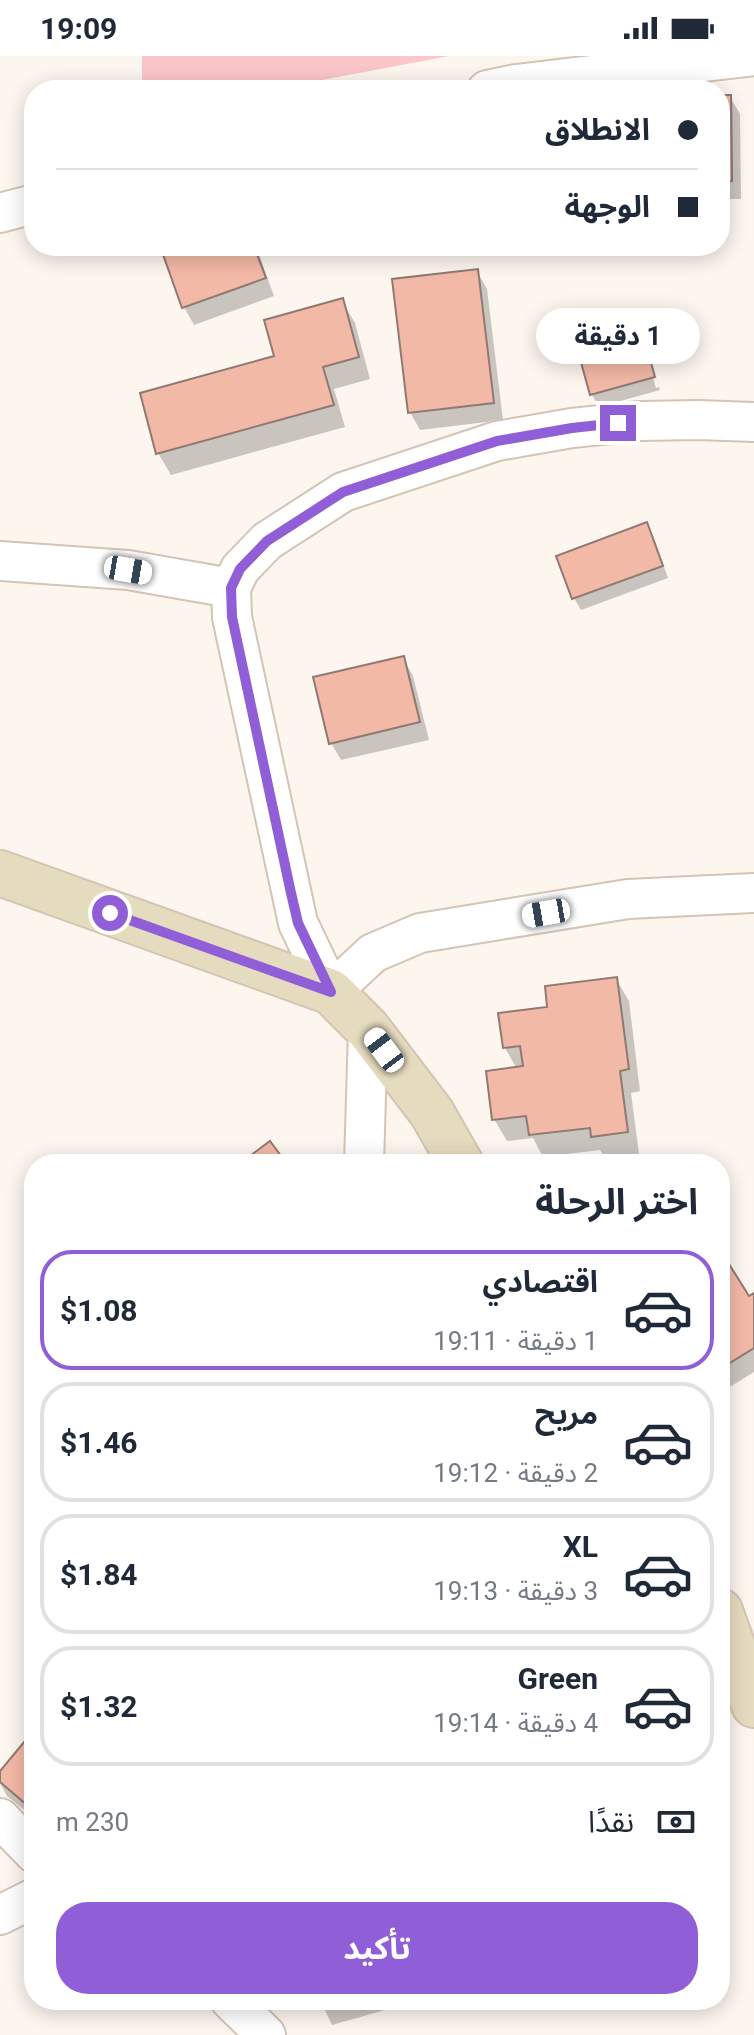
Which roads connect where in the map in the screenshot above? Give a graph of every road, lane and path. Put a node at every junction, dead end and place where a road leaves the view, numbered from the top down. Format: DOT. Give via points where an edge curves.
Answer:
graph roads {
  1 [pos="754,56"];
  2 [pos="550,80"];
  3 [pos="24,207"];
  4 [pos="0,213"];
  5 [pos="754,422"];
  6 [pos="0,561"];
  7 [pos="231,588"];
  8 [pos="0,873"];
  9 [pos="754,893"];
  10 [pos="331,992"];
  11 [pos="368,1029"];
  12 [pos="364,1154"];
  13 [pos="455,1154"];
  14 [pos="730,1639"];
  15 [pos="754,1705"];
  16 [pos="0,1818"];
  17 [pos="24,1843"];
  18 [pos="24,1903"];
  19 [pos="0,1915"];
  20 [pos="242,2010"];
  21 [pos="266,2035"];
  1 -- 2 [label="street"];
  3 -- 4 [label="street"];
  5 -- 7 [label="street" via="640,421 497,441 343,492 267,541 240,569"];
  6 -- 7 [label="street" via="128,570"];
  7 -- 10 [label="street" via="232,617 298,923"];
  8 -- 10 [label="main road"];
  9 -- 10 [label="street" via="628,899 420,933 373,953"];
  10 -- 11 [label="main road"];
  11 -- 12 [label="street"];
  11 -- 13 [label="main road" via="432,1113"];
  14 -- 15 [label="main road"];
  16 -- 17 [label="street"];
  18 -- 19 [label="street"];
  20 -- 21 [label="street"];
}
